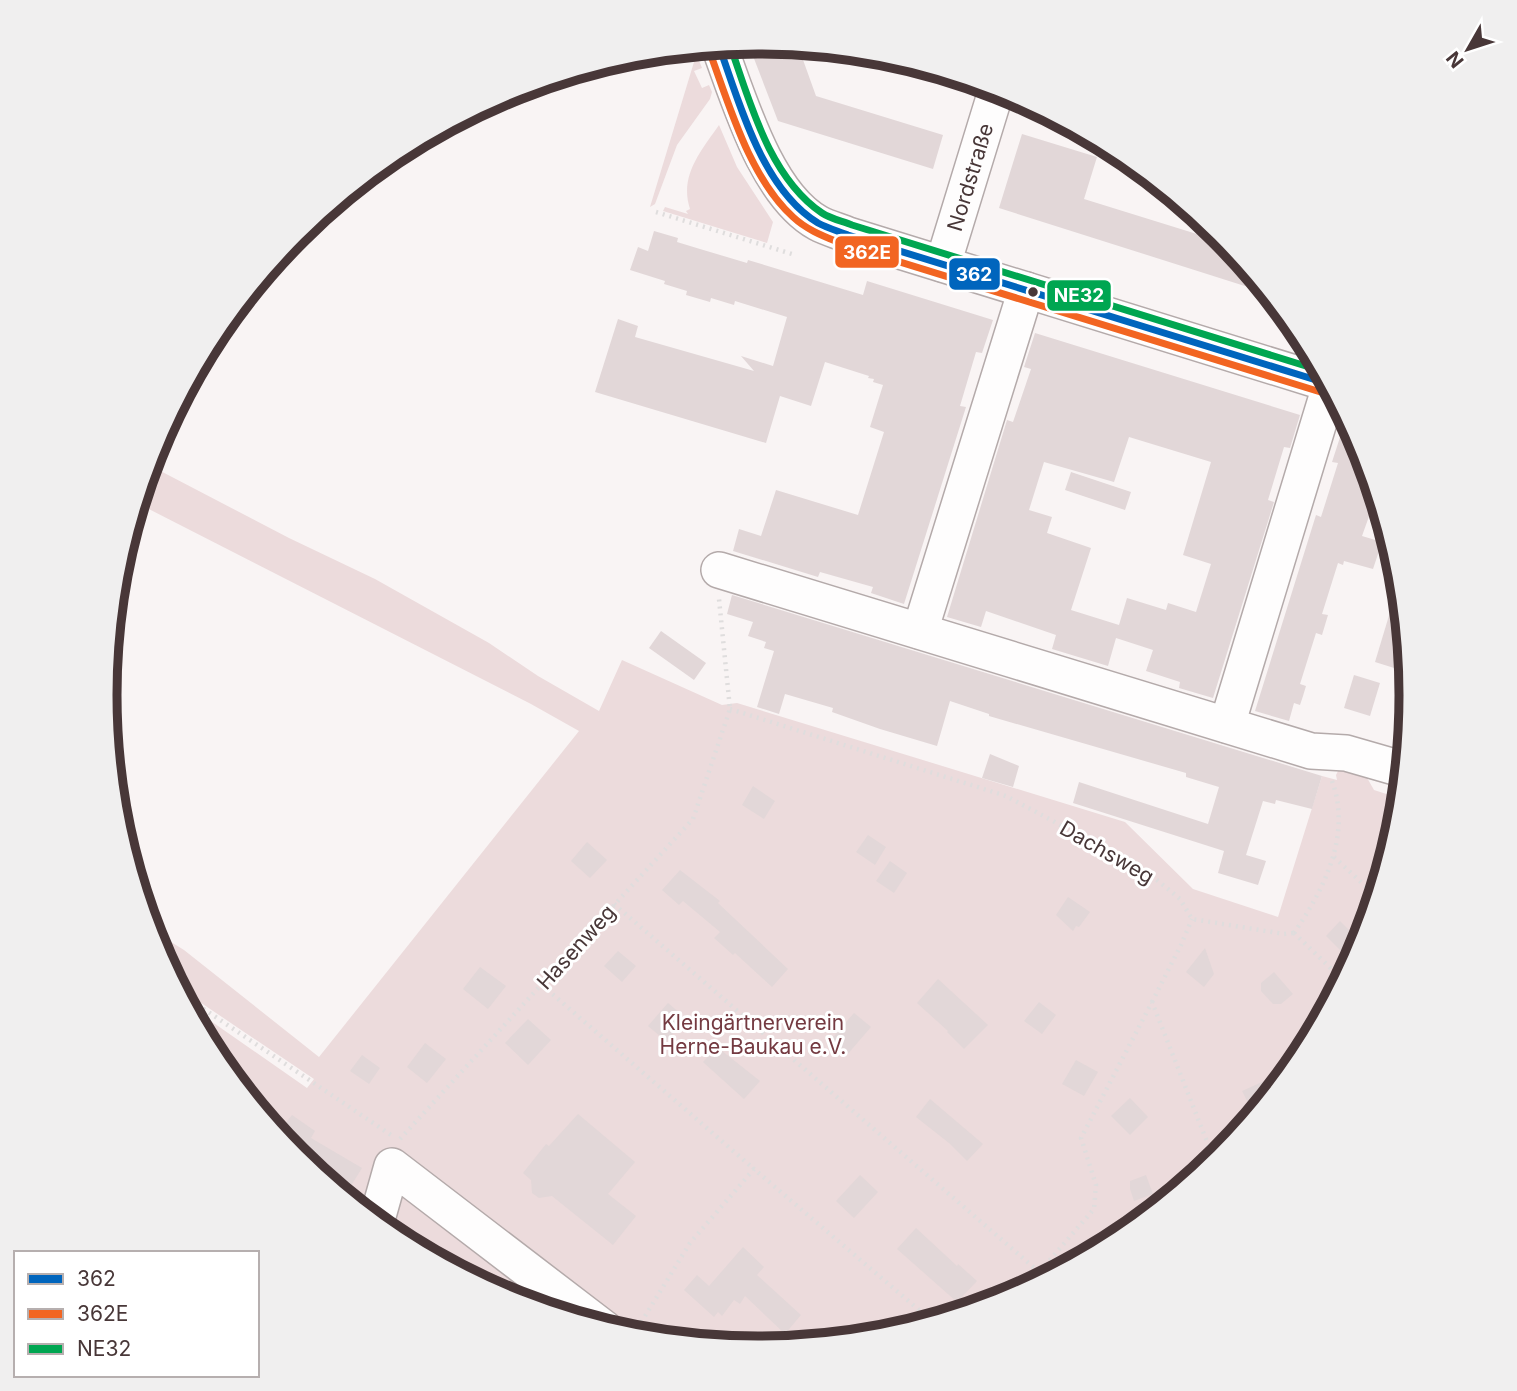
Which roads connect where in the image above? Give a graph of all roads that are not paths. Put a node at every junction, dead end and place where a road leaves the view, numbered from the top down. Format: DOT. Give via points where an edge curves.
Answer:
graph roads {
  1 [pos="723,56"];
  2 [pos="994,99"];
  3 [pos="943,264"];
  4 [pos="1026,290"];
  5 [pos="1317,381"];
  6 [pos="1326,398"];
  7 [pos="719,570"];
  8 [pos="920,631"];
  9 [pos="1227,725"];
  10 [pos="1395,767"];
  11 [pos="379,1212"];
  12 [pos="585,1313"];
  1 -- 3 [label="street" via="768,167 803,212 848,235"];
  2 -- 3 [label="street, Nordstraße"];
  3 -- 4 [label="street"];
  4 -- 5 [label="street"];
  4 -- 8 [label="street"];
  6 -- 9 [label="street"];
  7 -- 8 [label="street"];
  8 -- 9 [label="street"];
  9 -- 10 [label="street" via="1311,751 1346,753"];
  11 -- 12 [label="street" via="392,1166"];
}
